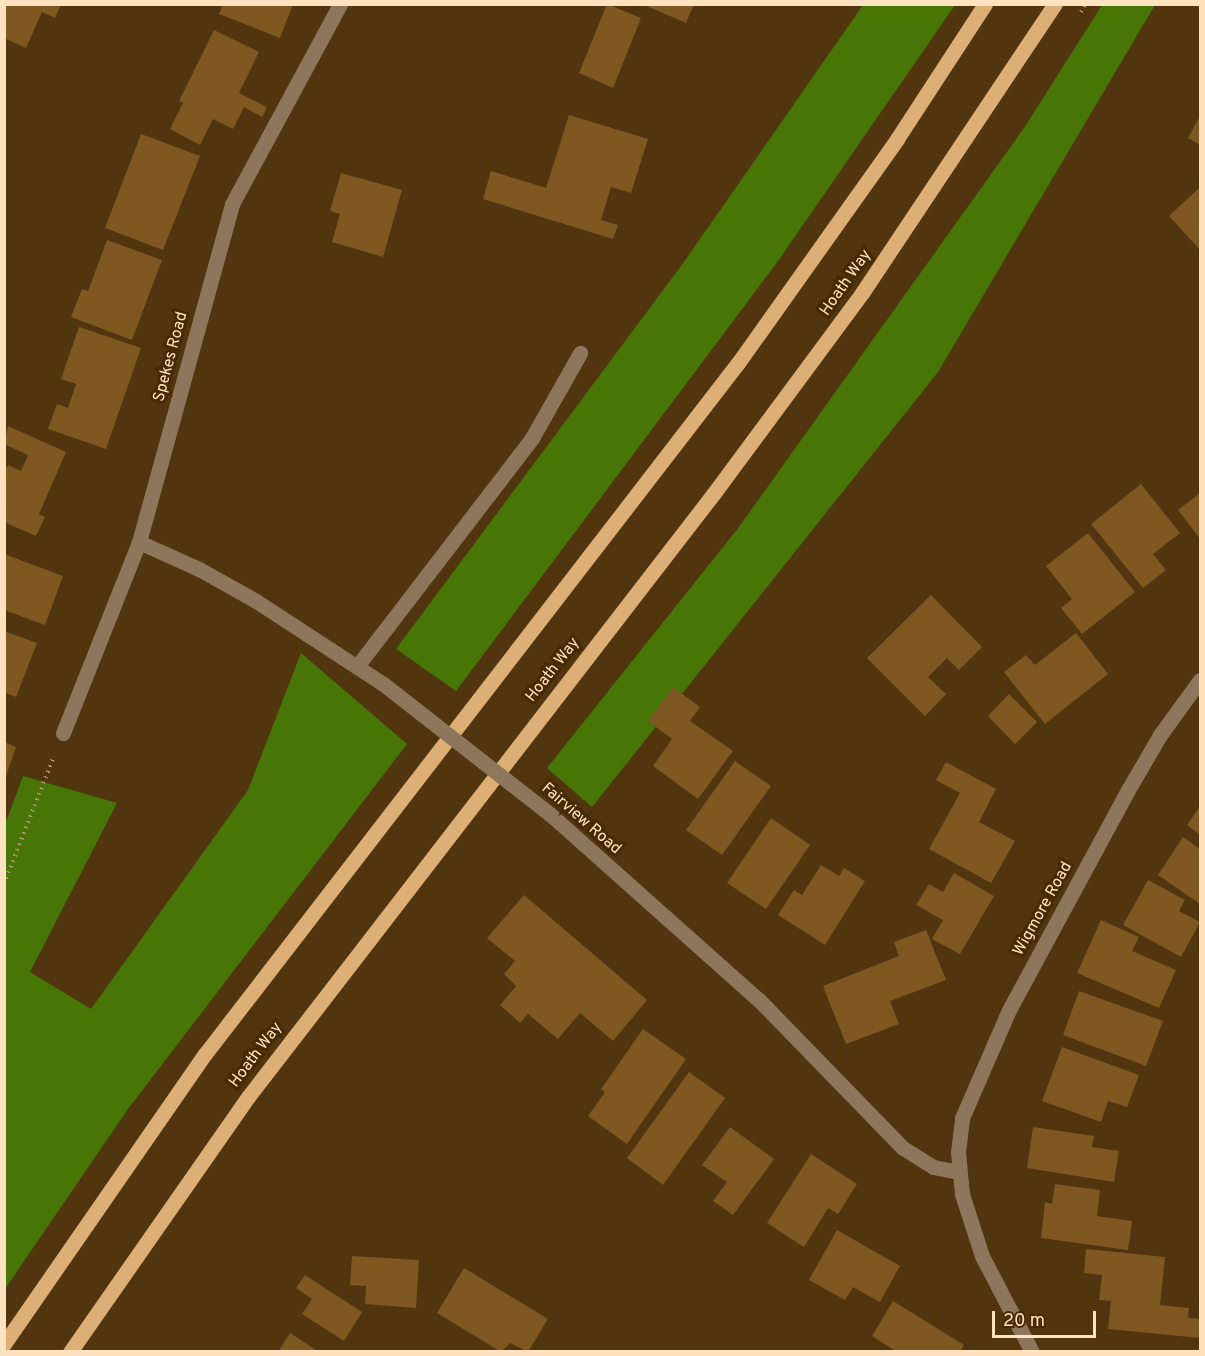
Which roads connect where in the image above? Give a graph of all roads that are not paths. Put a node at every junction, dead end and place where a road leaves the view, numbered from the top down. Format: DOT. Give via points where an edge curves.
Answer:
graph roads {
  1 [pos="340,4"];
  2 [pos="985,4"];
  3 [pos="1055,4"];
  4 [pos="580,353"];
  5 [pos="139,542"];
  6 [pos="358,664"];
  7 [pos="1200,680"];
  8 [pos="63,733"];
  9 [pos="958,1172"];
  10 [pos="4,1344"];
  11 [pos="1031,1351"];
  12 [pos="70,1352"];
  1 -- 5 [label="street, Spekes Road" via="232,204"];
  2 -- 10 [label="main road" via="897,139 738,363 205,1054"];
  3 -- 12 [label="main road, Hoath Way" via="855,302 714,493 248,1096"];
  4 -- 6 [label="street" via="531,438"];
  5 -- 6 [label="street, Fairview Road" via="208,574"];
  5 -- 8 [label="street, Spekes Road"];
  6 -- 9 [label="street, Fairview Road, bridge" via="551,815 759,1000 903,1148 933,1167"];
  7 -- 9 [label="street, Wigmore Road" via="1150,751 1009,1010 962,1118"];
  9 -- 11 [label="street" via="982,1256"];
}
